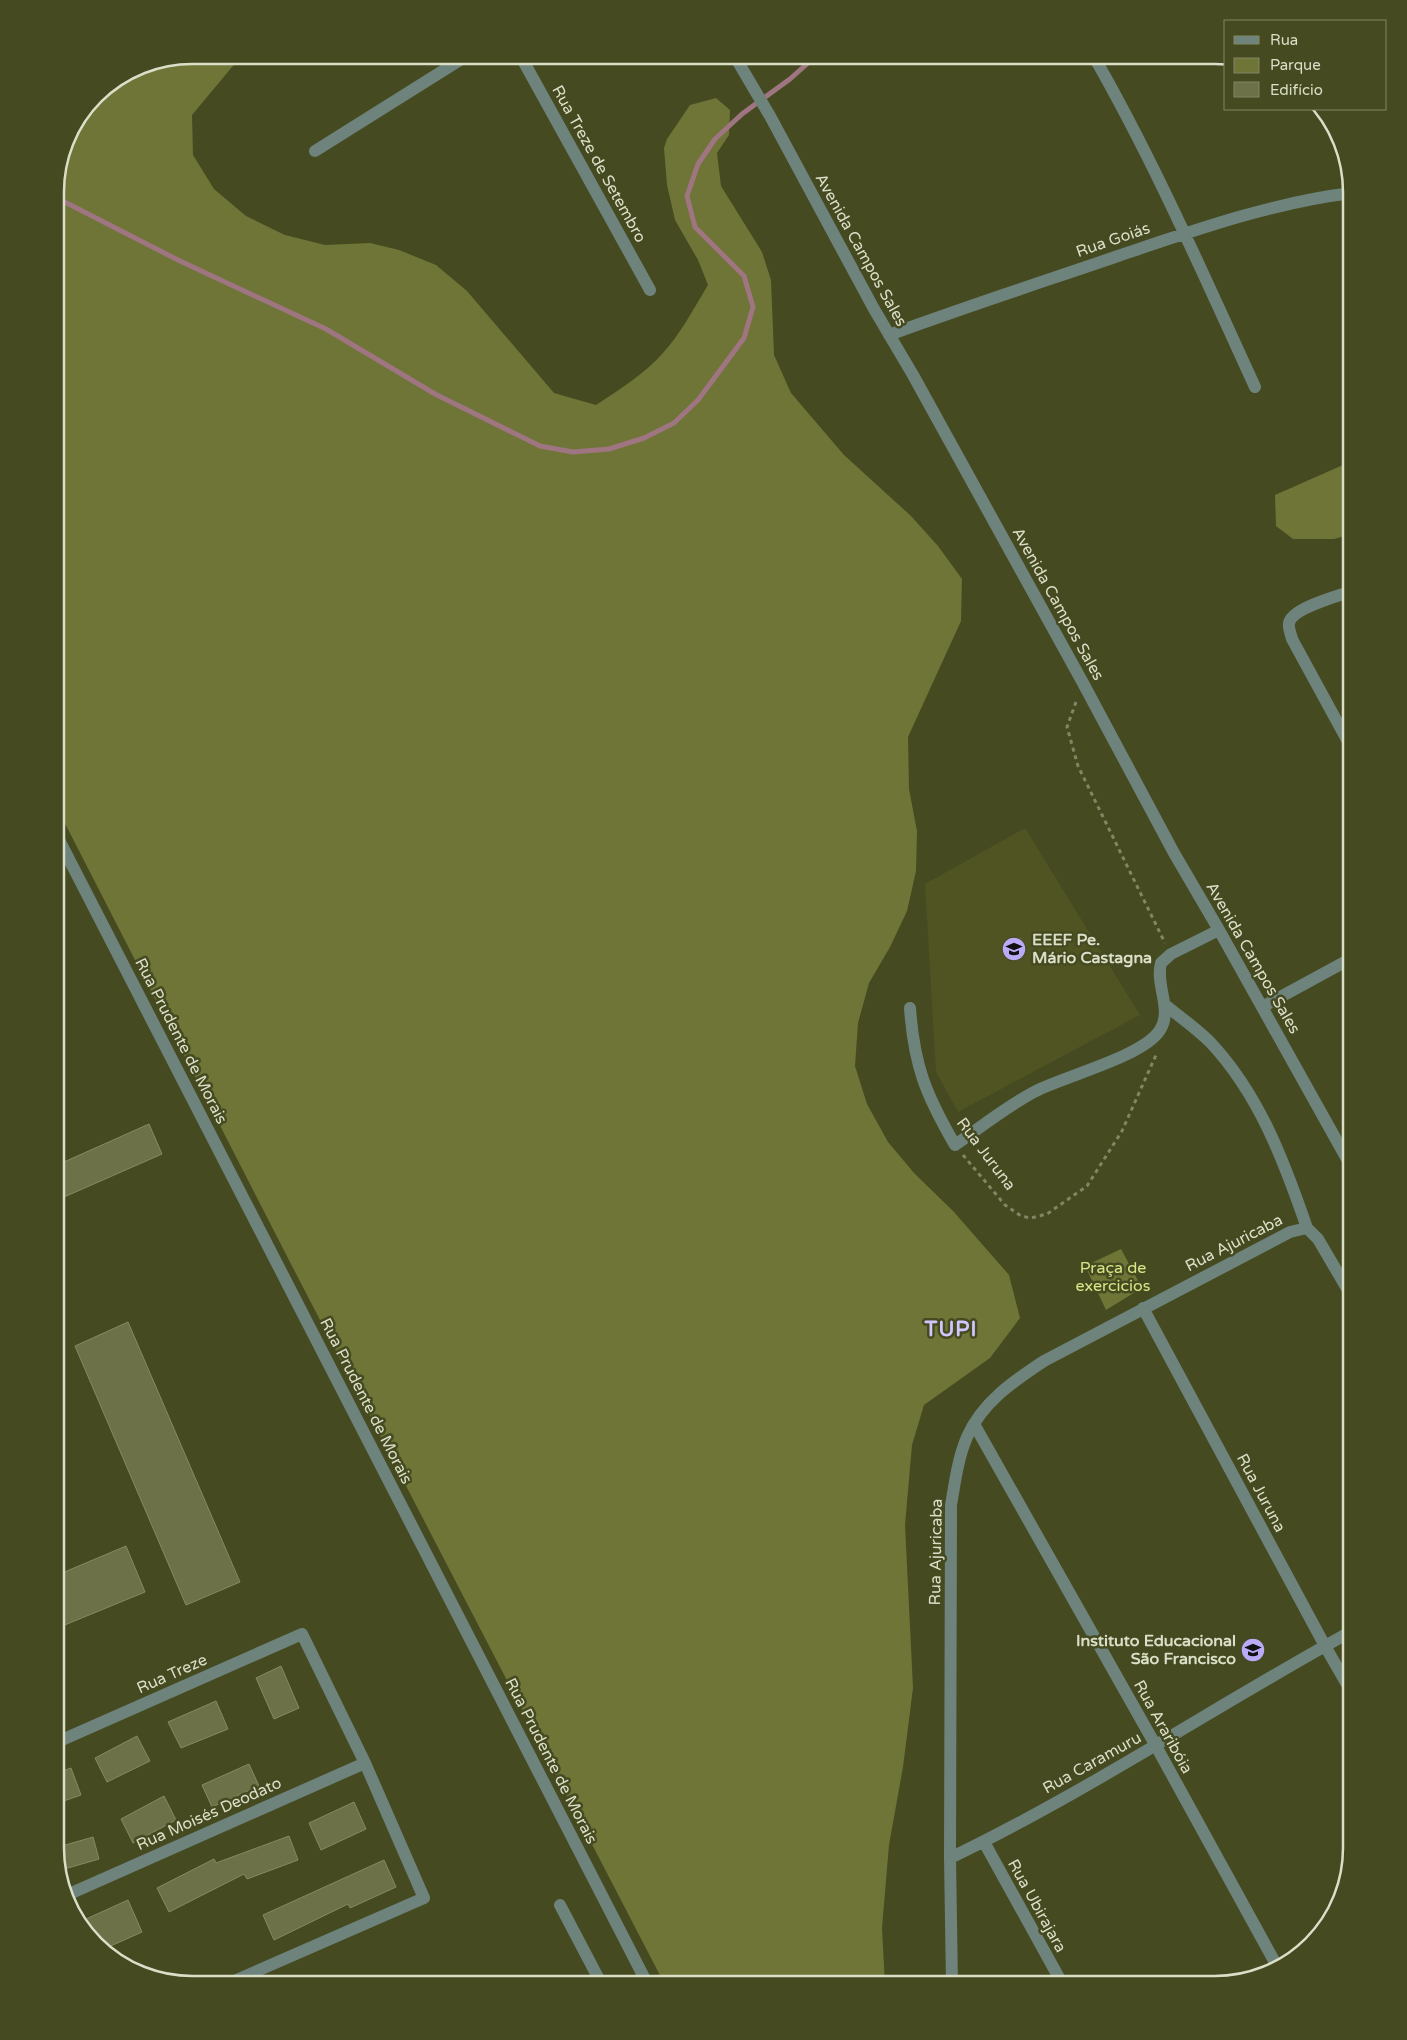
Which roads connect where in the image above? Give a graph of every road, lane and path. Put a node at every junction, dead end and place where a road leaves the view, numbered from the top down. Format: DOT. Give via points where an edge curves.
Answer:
graph roads {
  1 [pos="454,64"];
  2 [pos="525,64"];
  3 [pos="739,64"];
  4 [pos="1098,64"];
  5 [pos="315,151"];
  6 [pos="1343,194"];
  7 [pos="1184,234"];
  8 [pos="650,290"];
  9 [pos="889,335"];
  10 [pos="1255,387"];
  11 [pos="1343,594"];
  12 [pos="1083,683"];
  13 [pos="1343,732"];
  14 [pos="64,849"];
  15 [pos="1219,930"];
  16 [pos="1171,954"];
  17 [pos="1343,963"];
  18 [pos="1165,1005"];
  19 [pos="1262,1007"];
  20 [pos="910,1008"];
  21 [pos="1160,1030"];
  22 [pos="955,1145"];
  23 [pos="1343,1152"];
  24 [pos="1307,1228"];
  25 [pos="1343,1282"];
  26 [pos="1143,1308"];
  27 [pos="974,1424"];
  28 [pos="1343,1636"];
  29 [pos="1325,1646"];
  30 [pos="1343,1677"];
  31 [pos="64,1739"];
  32 [pos="1156,1746"];
  33 [pos="365,1763"];
  34 [pos="984,1842"];
  35 [pos="950,1858"];
  36 [pos="72,1893"];
  37 [pos="560,1905"];
  38 [pos="1274,1961"];
  39 [pos="246,1976"];
  40 [pos="597,1976"];
  41 [pos="643,1976"];
  42 [pos="952,1976"];
  43 [pos="1058,1976"];
  1 -- 5 [label="street"];
  2 -- 8 [label="street, Rua Treze de Setembro"];
  3 -- 9 [label="street, Avenida Campos Sales"];
  4 -- 7 [label="street"];
  6 -- 7 [label="street, Rua Goiás"];
  7 -- 9 [label="street, Rua Goiás"];
  7 -- 10 [label="street"];
  9 -- 12 [label="street, Avenida Campos Sales"];
  11 -- 13 [label="street" via="1305,609 1292,618 1289,625 1292,639"];
  12 -- 15 [label="street, Avenida Campos Sales"];
  12 -- 16 [label="path" via="1068,727 1078,766"];
  14 -- 41 [label="street, Rua Prudente de Morais"];
  15 -- 16 [label="street"];
  15 -- 19 [label="street, Avenida Campos Sales"];
  16 -- 18 [label="street" via="1160,968"];
  17 -- 19 [label="street"];
  18 -- 21 [label="street"];
  18 -- 24 [label="street" via="1209,1041 1240,1079 1272,1136"];
  19 -- 23 [label="street, Avenida Campos Sales"];
  20 -- 22 [label="street, Rua Juruna" via="922,1080"];
  21 -- 22 [label="street" via="1132,1051 1036,1091"];
  21 -- 22 [label="path, Rua Juruna" via="1158,1052 1122,1131 1087,1186 1047,1214 1031,1218 1021,1216 1005,1205"];
  24 -- 25 [label="street" via="1318,1239"];
  24 -- 26 [label="street, Rua Ajuricaba" via="1290,1232"];
  26 -- 27 [label="street, Rua Ajuricaba" via="1044,1361 1010,1384"];
  26 -- 29 [label="street, Rua Juruna"];
  27 -- 32 [label="street, Rua Araribóia"];
  27 -- 35 [label="street, Rua Ajuricaba" via="959,1462 951,1505"];
  28 -- 29 [label="street, Rua Caramuru"];
  29 -- 30 [label="street, Rua Juruna"];
  29 -- 32 [label="street, Rua Caramuru"];
  31 -- 33 [label="street, Rua Treze" via="302,1634"];
  32 -- 34 [label="street, Rua Caramuru"];
  32 -- 38 [label="street, Rua Araribóia"];
  33 -- 36 [label="street, Rua Moisés Deodato"];
  33 -- 39 [label="street" via="424,1898"];
  34 -- 35 [label="street, Rua Caramuru"];
  34 -- 43 [label="street, Rua Ubirajara"];
  35 -- 42 [label="street, Rua Ajuricaba"];
  37 -- 40 [label="street"];
}
